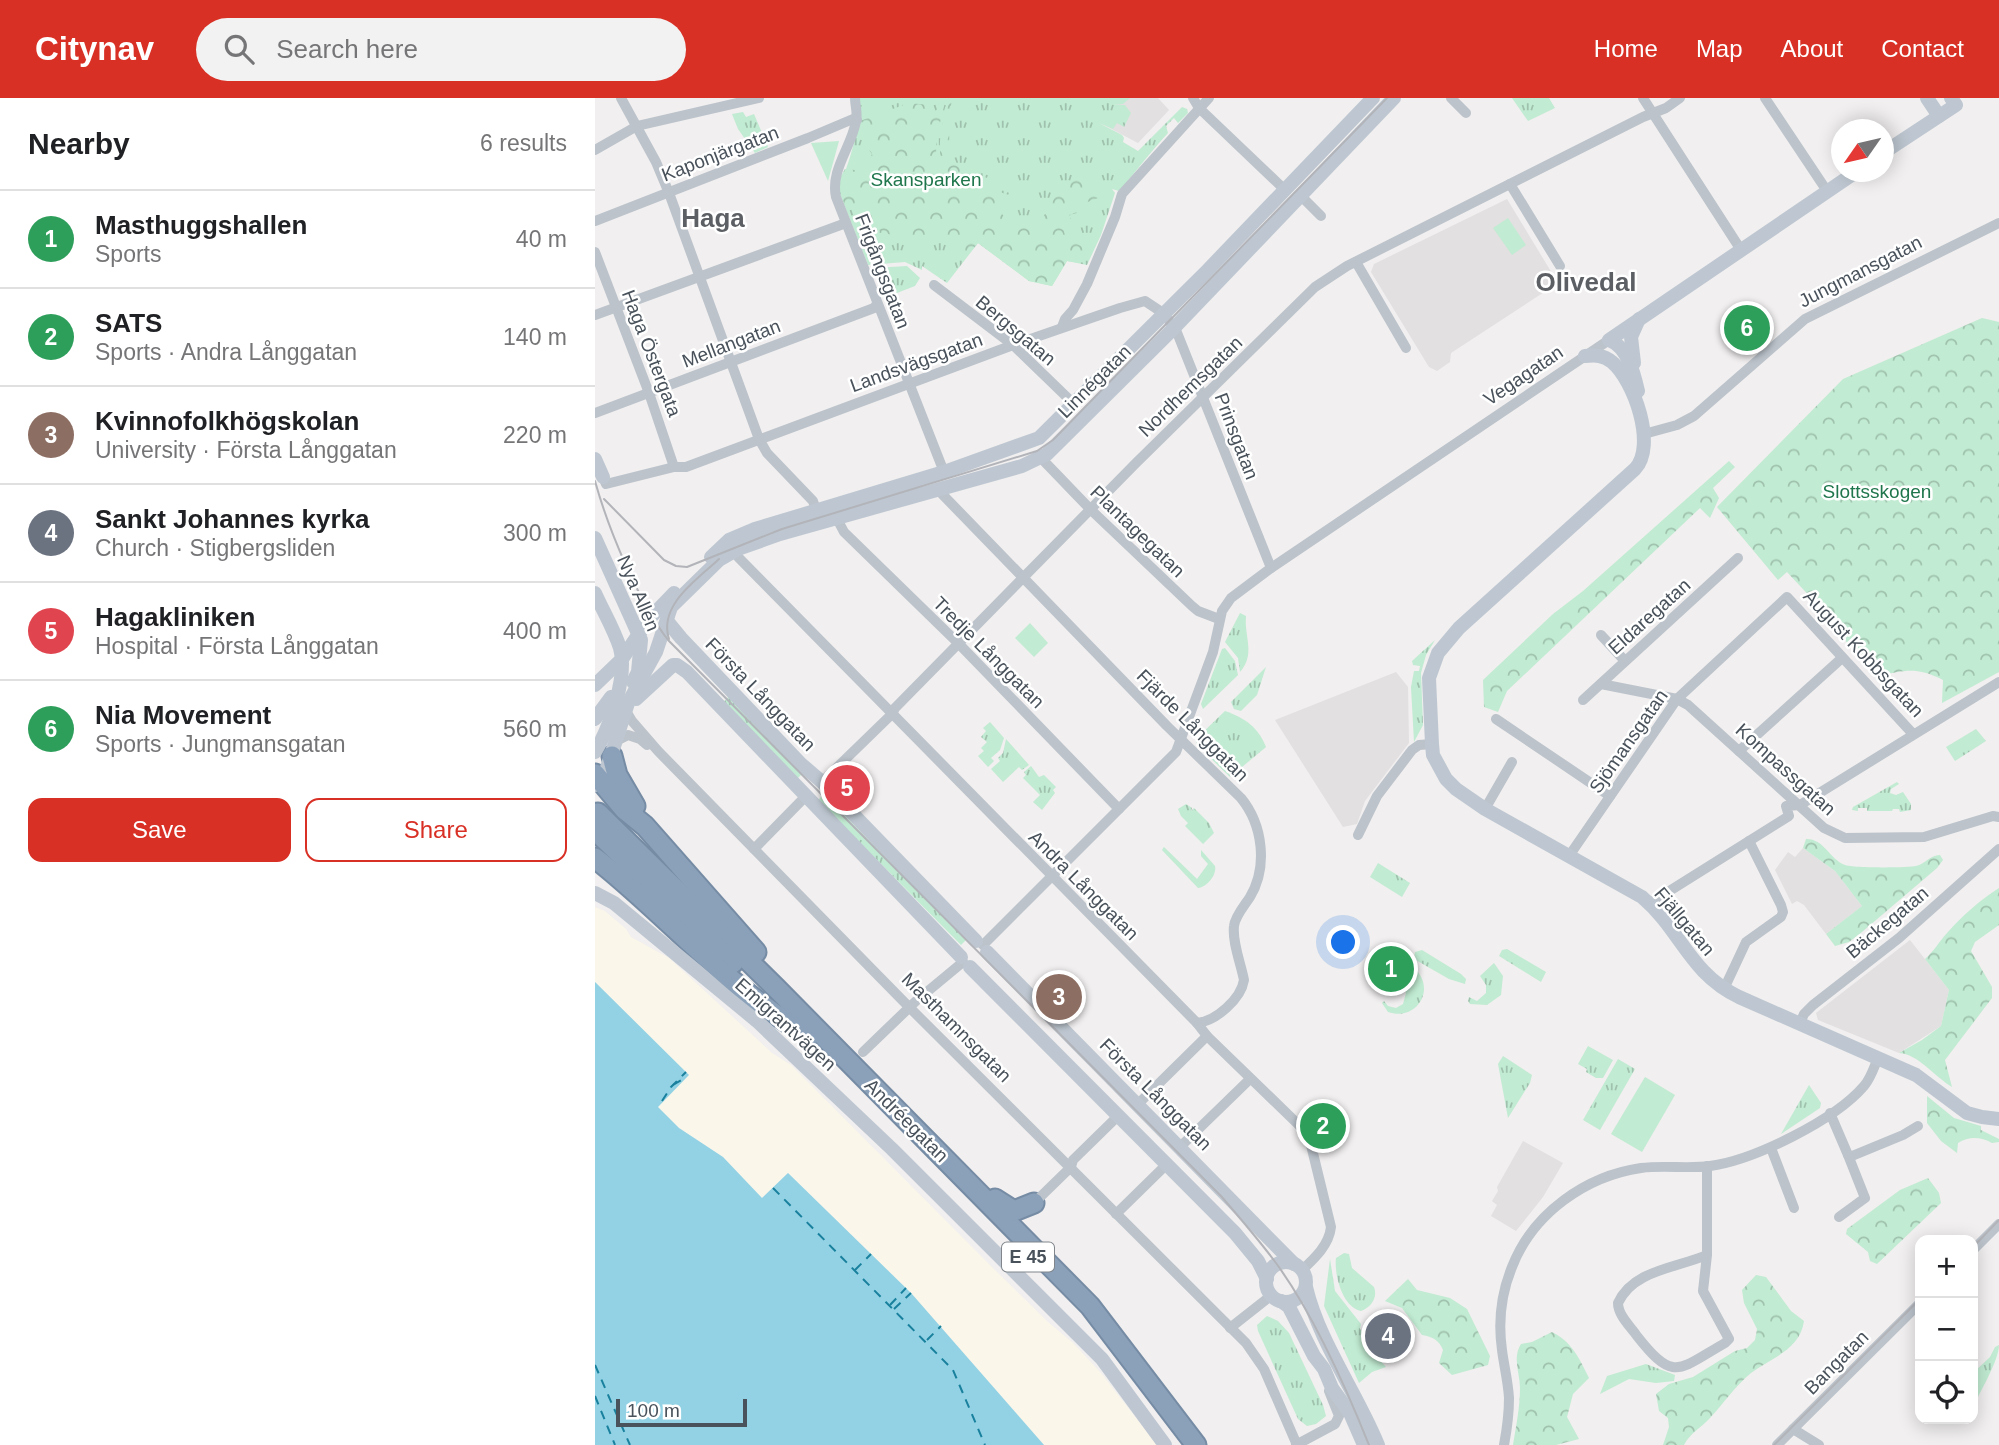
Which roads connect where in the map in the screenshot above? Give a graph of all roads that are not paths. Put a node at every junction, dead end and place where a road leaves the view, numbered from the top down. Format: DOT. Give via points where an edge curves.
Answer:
graph roads {
  1 [pos="621,98"];
  2 [pos="759,98"];
  3 [pos="855,98"];
  4 [pos="1209,98"];
  5 [pos="1373,98"];
  6 [pos="1394,98"];
  7 [pos="1451,98"];
  8 [pos="1643,98"];
  9 [pos="1680,98"];
  10 [pos="1765,98"];
  11 [pos="1927,98"];
  12 [pos="1957,100"];
  13 [pos="1196,103"];
  14 [pos="1466,113"];
  15 [pos="1654,113"];
  16 [pos="1939,117"];
  17 [pos="857,120"];
  18 [pos="637,126"];
  19 [pos="1894,146"];
  20 [pos="595,150"];
  21 [pos="1841,182"];
  22 [pos="1510,184"];
  23 [pos="1284,190"];
  24 [pos="668,191"];
  25 [pos="1827,191"];
  26 [pos="1301,196"];
  27 [pos="1321,216"];
  28 [pos="595,221"];
  29 [pos="846,223"];
  30 [pos="1999,223"];
  31 [pos="1741,250"];
  32 [pos="595,252"];
  33 [pos="1356,262"];
  34 [pos="1560,265"];
  35 [pos="700,277"];
  36 [pos="934,285"];
  37 [pos="877,304"];
  38 [pos="616,307"];
  39 [pos="595,315"];
  40 [pos="1168,319"];
  41 [pos="1639,319"];
  42 [pos="1062,327"];
  43 [pos="1612,339"];
  44 [pos="1013,345"];
  45 [pos="1406,348"];
  46 [pos="1585,356"];
  47 [pos="732,362"];
  48 [pos="1628,372"];
  49 [pos="908,384"];
  50 [pos="649,393"];
  51 [pos="1203,397"];
  52 [pos="1074,404"];
  53 [pos="595,414"];
  54 [pos="1644,434"];
  55 [pos="759,439"];
  56 [pos="1041,457"];
  57 [pos="595,459"];
  58 [pos="674,467"];
  59 [pos="944,472"];
  60 [pos="605,480"];
  61 [pos="940,489"];
  62 [pos="816,510"];
  63 [pos="1091,510"];
  64 [pos="836,517"];
  65 [pos="595,538"];
  66 [pos="732,545"];
  67 [pos="1738,558"];
  68 [pos="1271,568"];
  69 [pos="1023,578"];
  70 [pos="595,593"];
  71 [pos="1787,597"];
  72 [pos="1219,619"];
  73 [pos="667,621"];
  74 [pos="638,634"];
  75 [pos="1601,635"];
  76 [pos="958,644"];
  77 [pos="621,653"];
  78 [pos="1842,658"];
  79 [pos="1625,661"];
  80 [pos="1999,682"];
  81 [pos="1601,684"];
  82 [pos="595,685"];
  83 [pos="619,687"];
  84 [pos="1677,699"];
  85 [pos="1583,700"];
  86 [pos="627,707"];
  87 [pos="892,714"];
  88 [pos="595,719"];
  89 [pos="1496,719"];
  90 [pos="1913,734"];
  91 [pos="1181,739"];
  92 [pos="1432,744"];
  93 [pos="603,747"];
  94 [pos="659,751"];
  95 [pos="1739,751"];
  96 [pos="1512,762"];
  97 [pos="596,779"];
  98 [pos="822,782"];
  99 [pos="1611,796"];
  100 [pos="806,797"];
  101 [pos="1800,805"];
  102 [pos="1485,808"];
  103 [pos="1119,809"];
  104 [pos="1999,817"];
  105 [pos="597,821"];
  106 [pos="645,826"];
  107 [pos="1358,835"];
  108 [pos="1749,841"];
  109 [pos="754,849"];
  110 [pos="1999,849"];
  111 [pos="1569,856"];
  112 [pos="595,858"];
  113 [pos="1051,877"];
  114 [pos="595,893"];
  115 [pos="1655,900"];
  116 [pos="982,946"];
  117 [pos="965,962"];
  118 [pos="1724,989"];
  119 [pos="781,993"];
  120 [pos="910,1008"];
  121 [pos="1197,1023"];
  122 [pos="1800,1023"];
  123 [pos="809,1036"];
  124 [pos="1207,1036"];
  125 [pos="863,1052"];
  126 [pos="1878,1058"];
  127 [pos="1249,1079"];
  128 [pos="1138,1104"];
  129 [pos="1830,1113"];
  130 [pos="1118,1116"];
  131 [pos="1999,1119"];
  132 [pos="1918,1126"];
  133 [pos="1181,1146"];
  134 [pos="1771,1148"];
  135 [pos="1848,1155"];
  136 [pos="1167,1164"];
  137 [pos="1071,1167"];
  138 [pos="1707,1167"];
  139 [pos="981,1194"];
  140 [pos="1034,1203"];
  141 [pos="1794,1208"];
  142 [pos="1116,1214"];
  143 [pos="1839,1217"];
  144 [pos="1999,1224"];
  145 [pos="1978,1245"];
  146 [pos="1040,1255"];
  147 [pos="1707,1255"];
  148 [pos="1298,1267"];
  149 [pos="1267,1279"];
  150 [pos="1305,1287"];
  151 [pos="1276,1298"];
  152 [pos="1915,1308"];
  153 [pos="1230,1328"];
  154 [pos="1314,1356"];
  155 [pos="1793,1429"];
  156 [pos="1165,1445"];
  157 [pos="1183,1445"];
  158 [pos="1196,1445"];
  159 [pos="1296,1445"];
  160 [pos="1364,1445"];
  161 [pos="1378,1445"];
  162 [pos="1504,1445"];
  163 [pos="1777,1445"];
  164 [pos="1819,1445"];
  1 -- 18 [label="street"];
  2 -- 18 [label="street"];
  3 -- 17 [label="street"];
  4 -- 13 [label="street"];
  5 -- 23 [label="street, Linnégatan"];
  6 -- 26 [label="street, Linnégatan"];
  7 -- 14 [label="street"];
  8 -- 15 [label="street"];
  9 -- 15 [label="street, Nordhemsgatan"];
  10 -- 25 [label="street"];
  11 -- 16 [label="street"];
  12 -- 16 [label="street"];
  13 -- 23 [label="street"];
  13 -- 42 [label="street" via="1122,194 1087,284"];
  15 -- 22 [label="street, Nordhemsgatan"];
  15 -- 31 [label="street"];
  16 -- 19 [label="street"];
  17 -- 24 [label="street, Kaponjärgatan"];
  17 -- 29 [label="street, Frigångsgatan" via="834,190"];
  18 -- 20 [label="street"];
  18 -- 24 [label="street"];
  21 -- 25 [label="street, Vegagatan"];
  22 -- 33 [label="street, Nordhemsgatan"];
  22 -- 34 [label="street"];
  23 -- 40 [label="street, Linnégatan"];
  24 -- 28 [label="street, Kaponjärgatan"];
  24 -- 35 [label="street"];
  25 -- 31 [label="street, Vegagatan"];
  26 -- 27 [label="street"];
  26 -- 40 [label="street, Linnégatan"];
  29 -- 35 [label="street"];
  29 -- 37 [label="street, Frigångsgatan"];
  30 -- 54 [label="street, Jungmansgatan" via="1805,319 1694,416"];
  31 -- 41 [label="street, Vegagatan"];
  32 -- 38 [label="street, Haga Östergata"];
  33 -- 45 [label="street"];
  33 -- 51 [label="street, Nordhemsgatan" via="1315,287"];
  35 -- 38 [label="street"];
  35 -- 47 [label="street"];
  36 -- 44 [label="street, Bergsgatan"];
  37 -- 47 [label="street, Mellangatan"];
  37 -- 49 [label="street, Frigångsgatan"];
  38 -- 39 [label="street"];
  38 -- 50 [label="street, Haga Östergata"];
  40 -- 42 [label="street, Landsvägsgatan" via="1150,302 1142,301"];
  40 -- 51 [label="street, Prinsgatan"];
  40 -- 52 [label="street, Linnégatan"];
  40 -- 56 [label="street, Linnégatan"];
  41 -- 43 [label="street, Vegagatan"];
  41 -- 48 [label="street" via="1631,337"];
  42 -- 44 [label="street, Landsvägsgatan"];
  43 -- 46 [label="street, Vegagatan"];
  43 -- 48 [label="street" via="1624,353"];
  44 -- 49 [label="street, Landsvägsgatan"];
  44 -- 52 [label="street, Bergsgatan"];
  46 -- 48 [label="street" via="1602,357"];
  46 -- 68 [label="street, Vegagatan"];
  47 -- 50 [label="street, Mellangatan"];
  47 -- 55 [label="street"];
  48 -- 54 [label="street" via="1639,397"];
  49 -- 55 [label="street, Landsvägsgatan"];
  49 -- 59 [label="street, Frigångsgatan"];
  50 -- 53 [label="street, Mellangatan"];
  50 -- 58 [label="street, Haga Östergata"];
  51 -- 63 [label="street, Nordhemsgatan"];
  51 -- 68 [label="street, Prinsgatan"];
  52 -- 59 [label="street, Linnégatan" via="1035,441"];
  54 -- 92 [label="street, Fjällgatan" via="1639,465 1453,634 1438,653 1430,671"];
  55 -- 58 [label="street, Landsvägsgatan" via="686,467"];
  55 -- 62 [label="street"];
  56 -- 61 [label="street, Linnégatan"];
  56 -- 63 [label="street, Plantagegatan"];
  57 -- 60 [label="street"];
  58 -- 60 [label="street, Landsvägsgatan"];
  59 -- 62 [label="street, Linnégatan"];
  61 -- 64 [label="street, Linnégatan"];
  61 -- 69 [label="street, Fjärde Långgatan"];
  62 -- 66 [label="street, Linnégatan"];
  63 -- 69 [label="street, Nordhemsgatan"];
  63 -- 72 [label="street, Plantagegatan" via="1192,606"];
  64 -- 66 [label="street, Linnégatan"];
  64 -- 76 [label="street, Tredje Långgatan" via="843,532"];
  65 -- 74 [label="street, Nya Allén"];
  66 -- 73 [label="street" via="671,607"];
  66 -- 74 [label="street"];
  66 -- 87 [label="street, Andra Långgatan" via="738,557"];
  67 -- 79 [label="street, Eldaregatan"];
  68 -- 72 [label="street, Vegagatan" via="1231,598"];
  69 -- 76 [label="street, Nordhemsgatan"];
  69 -- 91 [label="street, Fjärde Långgatan"];
  70 -- 77 [label="street"];
  71 -- 78 [label="street, August Kobbsgatan"];
  71 -- 84 [label="street, Sjömansgatan"];
  72 -- 91 [label="street" via="1213,652"];
  73 -- 86 [label="street" via="655,656"];
  73 -- 98 [label="street, Första Långgatan"];
  74 -- 77 [label="street"];
  74 -- 86 [label="street, Nya Allén" via="638,672"];
  75 -- 79 [label="street"];
  76 -- 87 [label="street, Nordhemsgatan"];
  76 -- 103 [label="street, Tredje Långgatan"];
  77 -- 82 [label="street"];
  77 -- 83 [label="street"];
  78 -- 90 [label="street, August Kobbsgatan"];
  78 -- 95 [label="street"];
  79 -- 81 [label="street, Eldaregatan"];
  80 -- 90 [label="street"];
  81 -- 84 [label="street, Kompassgatan"];
  81 -- 85 [label="street, Eldaregatan"];
  83 -- 88 [label="street"];
  83 -- 93 [label="street"];
  84 -- 95 [label="street, Kompassgatan"];
  84 -- 99 [label="street, Sjömansgatan"];
  86 -- 93 [label="street"];
  86 -- 94 [label="street, Masthamnsgatan" via="632,721"];
  86 -- 100 [label="street, Första Långgatan" via="677,664"];
  87 -- 98 [label="street, Nordhemsgatan"];
  87 -- 113 [label="street, Andra Långgatan"];
  89 -- 99 [label="street"];
  90 -- 101 [label="street"];
  91 -- 103 [label="street" via="1173,756"];
  91 -- 121 [label="street, Fjärde Långgatan" via="1244,802 1261,853 1257,881 1234,926 1243,986 1212,1019"];
  92 -- 102 [label="street, Fjällgatan" via="1437,764 1449,782"];
  92 -- 107 [label="street" via="1412,751 1377,796"];
  93 -- 94 [label="street, Masthamnsgatan" via="628,735"];
  93 -- 97 [label="street"];
  93 -- 106 [label="highway"];
  94 -- 109 [label="street, Masthamnsgatan"];
  95 -- 101 [label="street, Kompassgatan"];
  96 -- 102 [label="street"];
  97 -- 106 [label="highway"];
  98 -- 116 [label="street, Första Långgatan"];
  99 -- 111 [label="street, Sjömansgatan"];
  100 -- 109 [label="street"];
  100 -- 117 [label="street, Första Långgatan"];
  101 -- 104 [label="street, Kompassgatan" via="1830,832 1845,838 1924,838"];
  101 -- 108 [label="street" via="1786,806 1789,816"];
  102 -- 111 [label="street, Fjällgatan"];
  103 -- 113 [label="street"];
  105 -- 119 [label="highway, Andréegatan / E 45"];
  105 -- 123 [label="highway, Andréegatan / E 45"];
  106 -- 119 [label="highway" via="756,951"];
  108 -- 115 [label="street"];
  108 -- 118 [label="street" via="1783,912 1746,942"];
  109 -- 120 [label="street, Masthamnsgatan"];
  110 -- 122 [label="street, Bäckegatan" via="1899,938 1813,1005"];
  111 -- 118 [label="street, Fjällgatan" via="1644,899 1701,971"];
  112 -- 123 [label="highway" via="729,977"];
  113 -- 116 [label="street"];
  113 -- 121 [label="street, Andra Långgatan"];
  114 -- 156 [label="street, Emigrantvägen" via="614,903 757,1021 884,1140 1102,1359"];
  116 -- 117 [label="street" via="966,944 962,949"];
  116 -- 117 [label="street" via="983,964 977,967"];
  116 -- 128 [label="street, Första Långgatan"];
  117 -- 120 [label="street"];
  117 -- 130 [label="street, Första Långgatan"];
  118 -- 122 [label="street, Fjällgatan"];
  119 -- 139 [label="highway, Andréegatan / E 45"];
  120 -- 125 [label="street"];
  120 -- 137 [label="street, Masthamnsgatan"];
  121 -- 124 [label="street, Andra Långgatan"];
  122 -- 126 [label="street, Fjällgatan"];
  123 -- 157 [label="highway, Andréegatan / E 45" via="1084,1315"];
  124 -- 127 [label="street, Andra Långgatan"];
  124 -- 128 [label="street"];
  126 -- 129 [label="street" via="1863,1087"];
  126 -- 131 [label="street, Fjällgatan" via="1916,1075 1967,1113"];
  127 -- 133 [label="street"];
  127 -- 148 [label="street, Andra Långgatan" via="1304,1130 1310,1142 1331,1227 1314,1260"];
  128 -- 133 [label="street, Första Långgatan"];
  129 -- 134 [label="street"];
  129 -- 135 [label="street"];
  130 -- 136 [label="street, Första Långgatan"];
  130 -- 137 [label="street"];
  132 -- 135 [label="street"];
  133 -- 148 [label="street, Första Långgatan"];
  134 -- 138 [label="street"];
  134 -- 141 [label="street"];
  135 -- 143 [label="street" via="1865,1198"];
  136 -- 142 [label="street"];
  136 -- 149 [label="street, Första Långgatan" via="1235,1233"];
  137 -- 140 [label="street"];
  137 -- 142 [label="street, Masthamnsgatan"];
  138 -- 147 [label="street"];
  138 -- 162 [label="street" via="1649,1167 1605,1177 1559,1203 1529,1236 1512,1266 1501,1306 1509,1395"];
  139 -- 140 [label="highway" via="1014,1211"];
  139 -- 146 [label="highway, Andréegatan / E 45"];
  140 -- 146 [label="highway" via="1026,1225"];
  142 -- 153 [label="street, Masthamnsgatan"];
  144 -- 145 [label="street"];
  146 -- 158 [label="highway, Andréegatan / E 45" via="1103,1321"];
  147 -- 147 [label="street" via="1703,1291 1728,1341 1680,1367 1666,1367 1637,1336 1618,1303 1639,1279"];
  148 -- 149 [label="street" via="1289,1262 1277,1264"];
  148 -- 150 [label="street" via="1306,1278"];
  149 -- 151 [label="street"];
  150 -- 151 [label="street" via="1295,1300"];
  150 -- 161 [label="street"];
  151 -- 153 [label="street"];
  151 -- 154 [label="street" via="1289,1307"];
  152 -- 155 [label="street, Bangatan"];
  153 -- 159 [label="street, Masthamnsgatan" via="1264,1369"];
  154 -- 159 [label="street" via="1339,1416 1330,1429"];
  154 -- 160 [label="street"];
  155 -- 163 [label="street, Bangatan"];
  155 -- 164 [label="street"];
}
